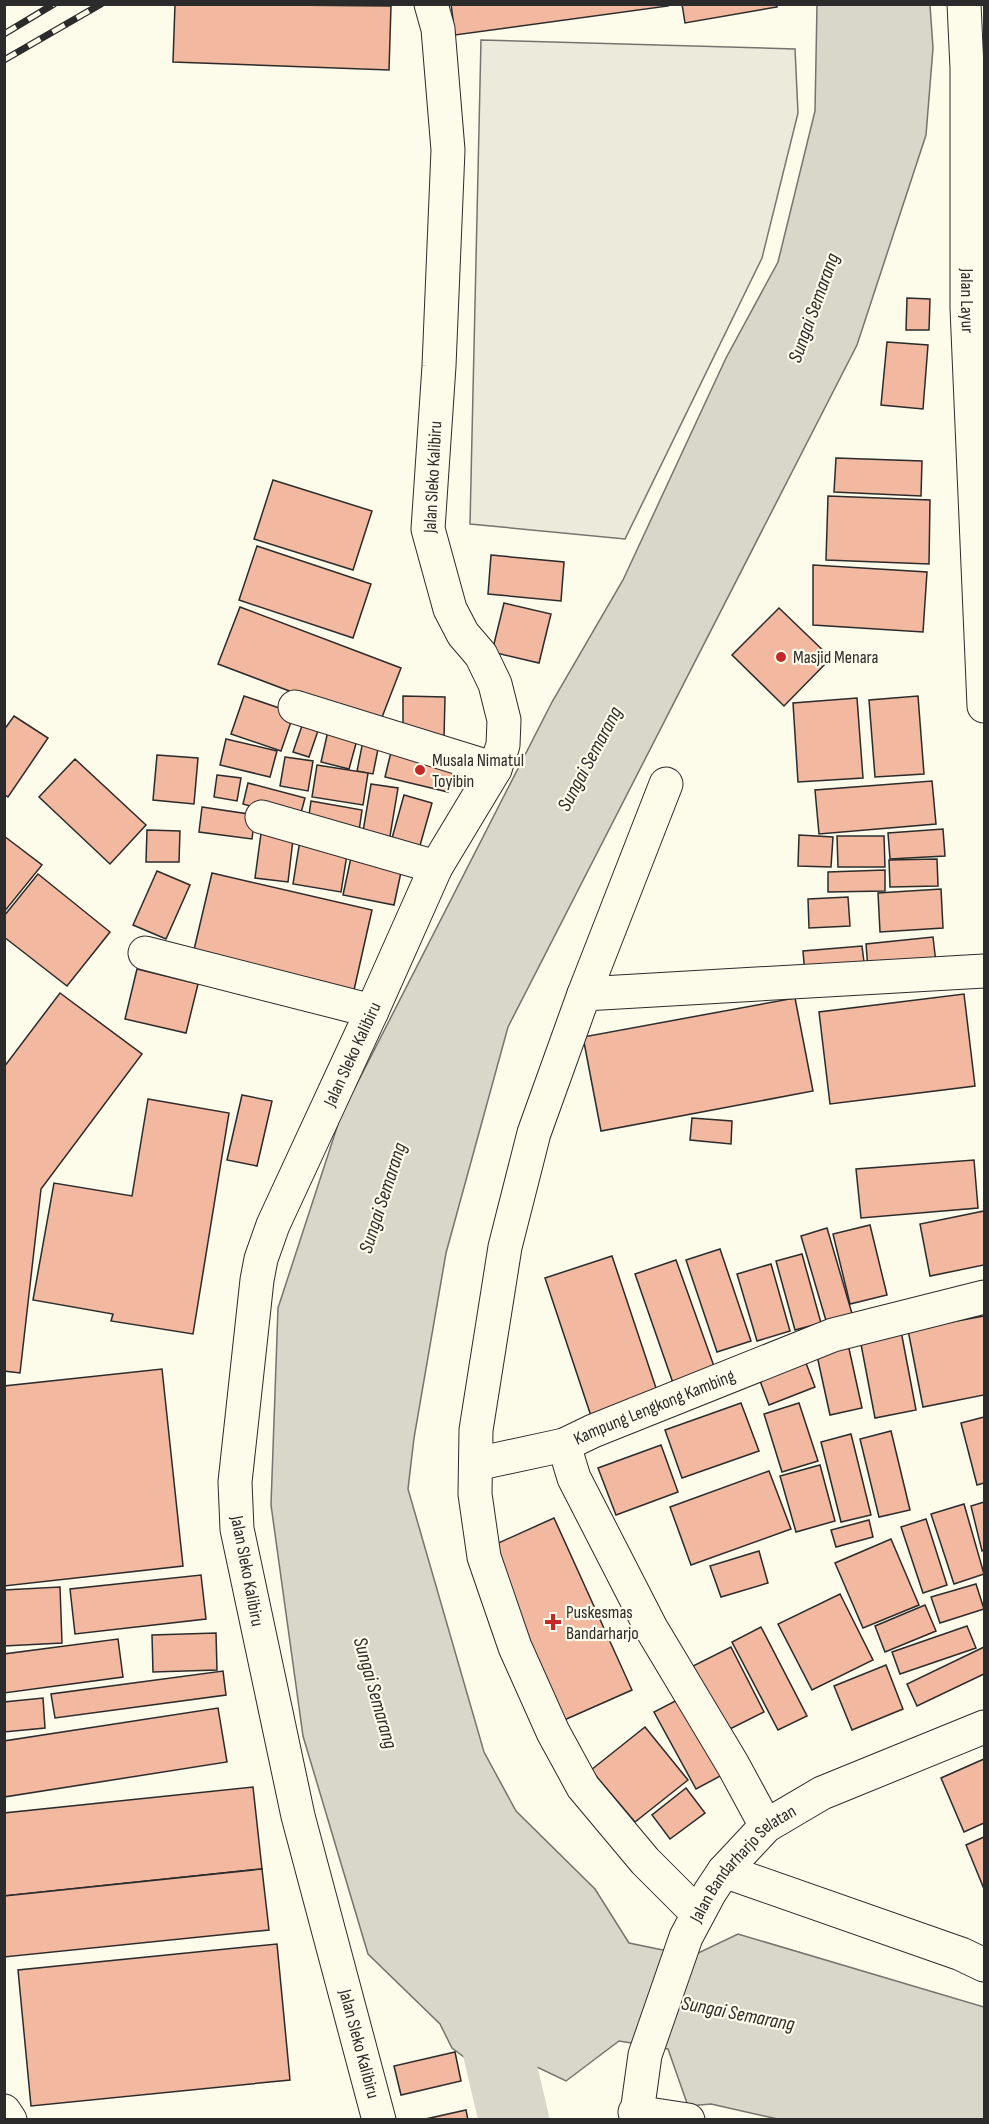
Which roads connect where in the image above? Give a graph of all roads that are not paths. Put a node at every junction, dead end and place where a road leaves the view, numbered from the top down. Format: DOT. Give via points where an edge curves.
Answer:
graph roads {
  1 [pos="431,4"];
  2 [pos="964,4"];
  3 [pos="976,306"];
  4 [pos="984,706"];
  5 [pos="295,707"];
  6 [pos="495,769"];
  7 [pos="666,784"];
  8 [pos="262,817"];
  9 [pos="436,867"];
  10 [pos="145,953"];
  11 [pos="984,971"];
  12 [pos="584,994"];
  13 [pos="372,1011"];
  14 [pos="984,1297"];
  15 [pos="564,1445"];
  16 [pos="476,1464"];
  17 [pos="984,1727"];
  18 [pos="766,1826"];
  19 [pos="724,1871"];
  20 [pos="692,1925"];
  21 [pos="984,1965"];
  22 [pos="4,2111"];
  23 [pos="636,2116"];
  24 [pos="10,2120"];
  25 [pos="379,2120"];
  26 [pos="688,2120"];
  1 -- 6 [label="street, Jalan Sleko Kalibiru" via="438,28 448,150 428,529 450,609 463,634 481,655 500,697 503,745"];
  2 -- 3 [label="street, Jalan Layur"];
  3 -- 4 [label="street, Jalan Layur"];
  5 -- 6 [label="street"];
  6 -- 9 [label="street, Jalan Sleko Kalibiru"];
  7 -- 12 [label="street"];
  8 -- 9 [label="street"];
  9 -- 13 [label="street, Jalan Sleko Kalibiru"];
  10 -- 13 [label="street"];
  11 -- 12 [label="street"];
  12 -- 16 [label="street" via="534,1133 504,1247 476,1430"];
  13 -- 25 [label="street, Jalan Sleko Kalibiru" via="261,1258 235,1506 298,1816"];
  14 -- 15 [label="street, Kampung Lengkong Kambing" via="833,1335"];
  15 -- 16 [label="street"];
  15 -- 18 [label="street, Kampung Lengkong Kambing" via="574,1478 651,1628"];
  16 -- 20 [label="street" via="475,1494 484,1557 515,1647 553,1732 583,1787"];
  17 -- 18 [label="street, Jalan Bandarharjo Selatan" via="822,1793"];
  18 -- 19 [label="street, Jalan Bandarharjo Selatan"];
  19 -- 20 [label="street, Jalan Bandarharjo Selatan"];
  19 -- 21 [label="street"];
  20 -- 23 [label="street, Jalan Bandarharjo Selatan" via="645,2055"];
  22 -- 24 [label="street"];
  23 -- 26 [label="street"];
}
